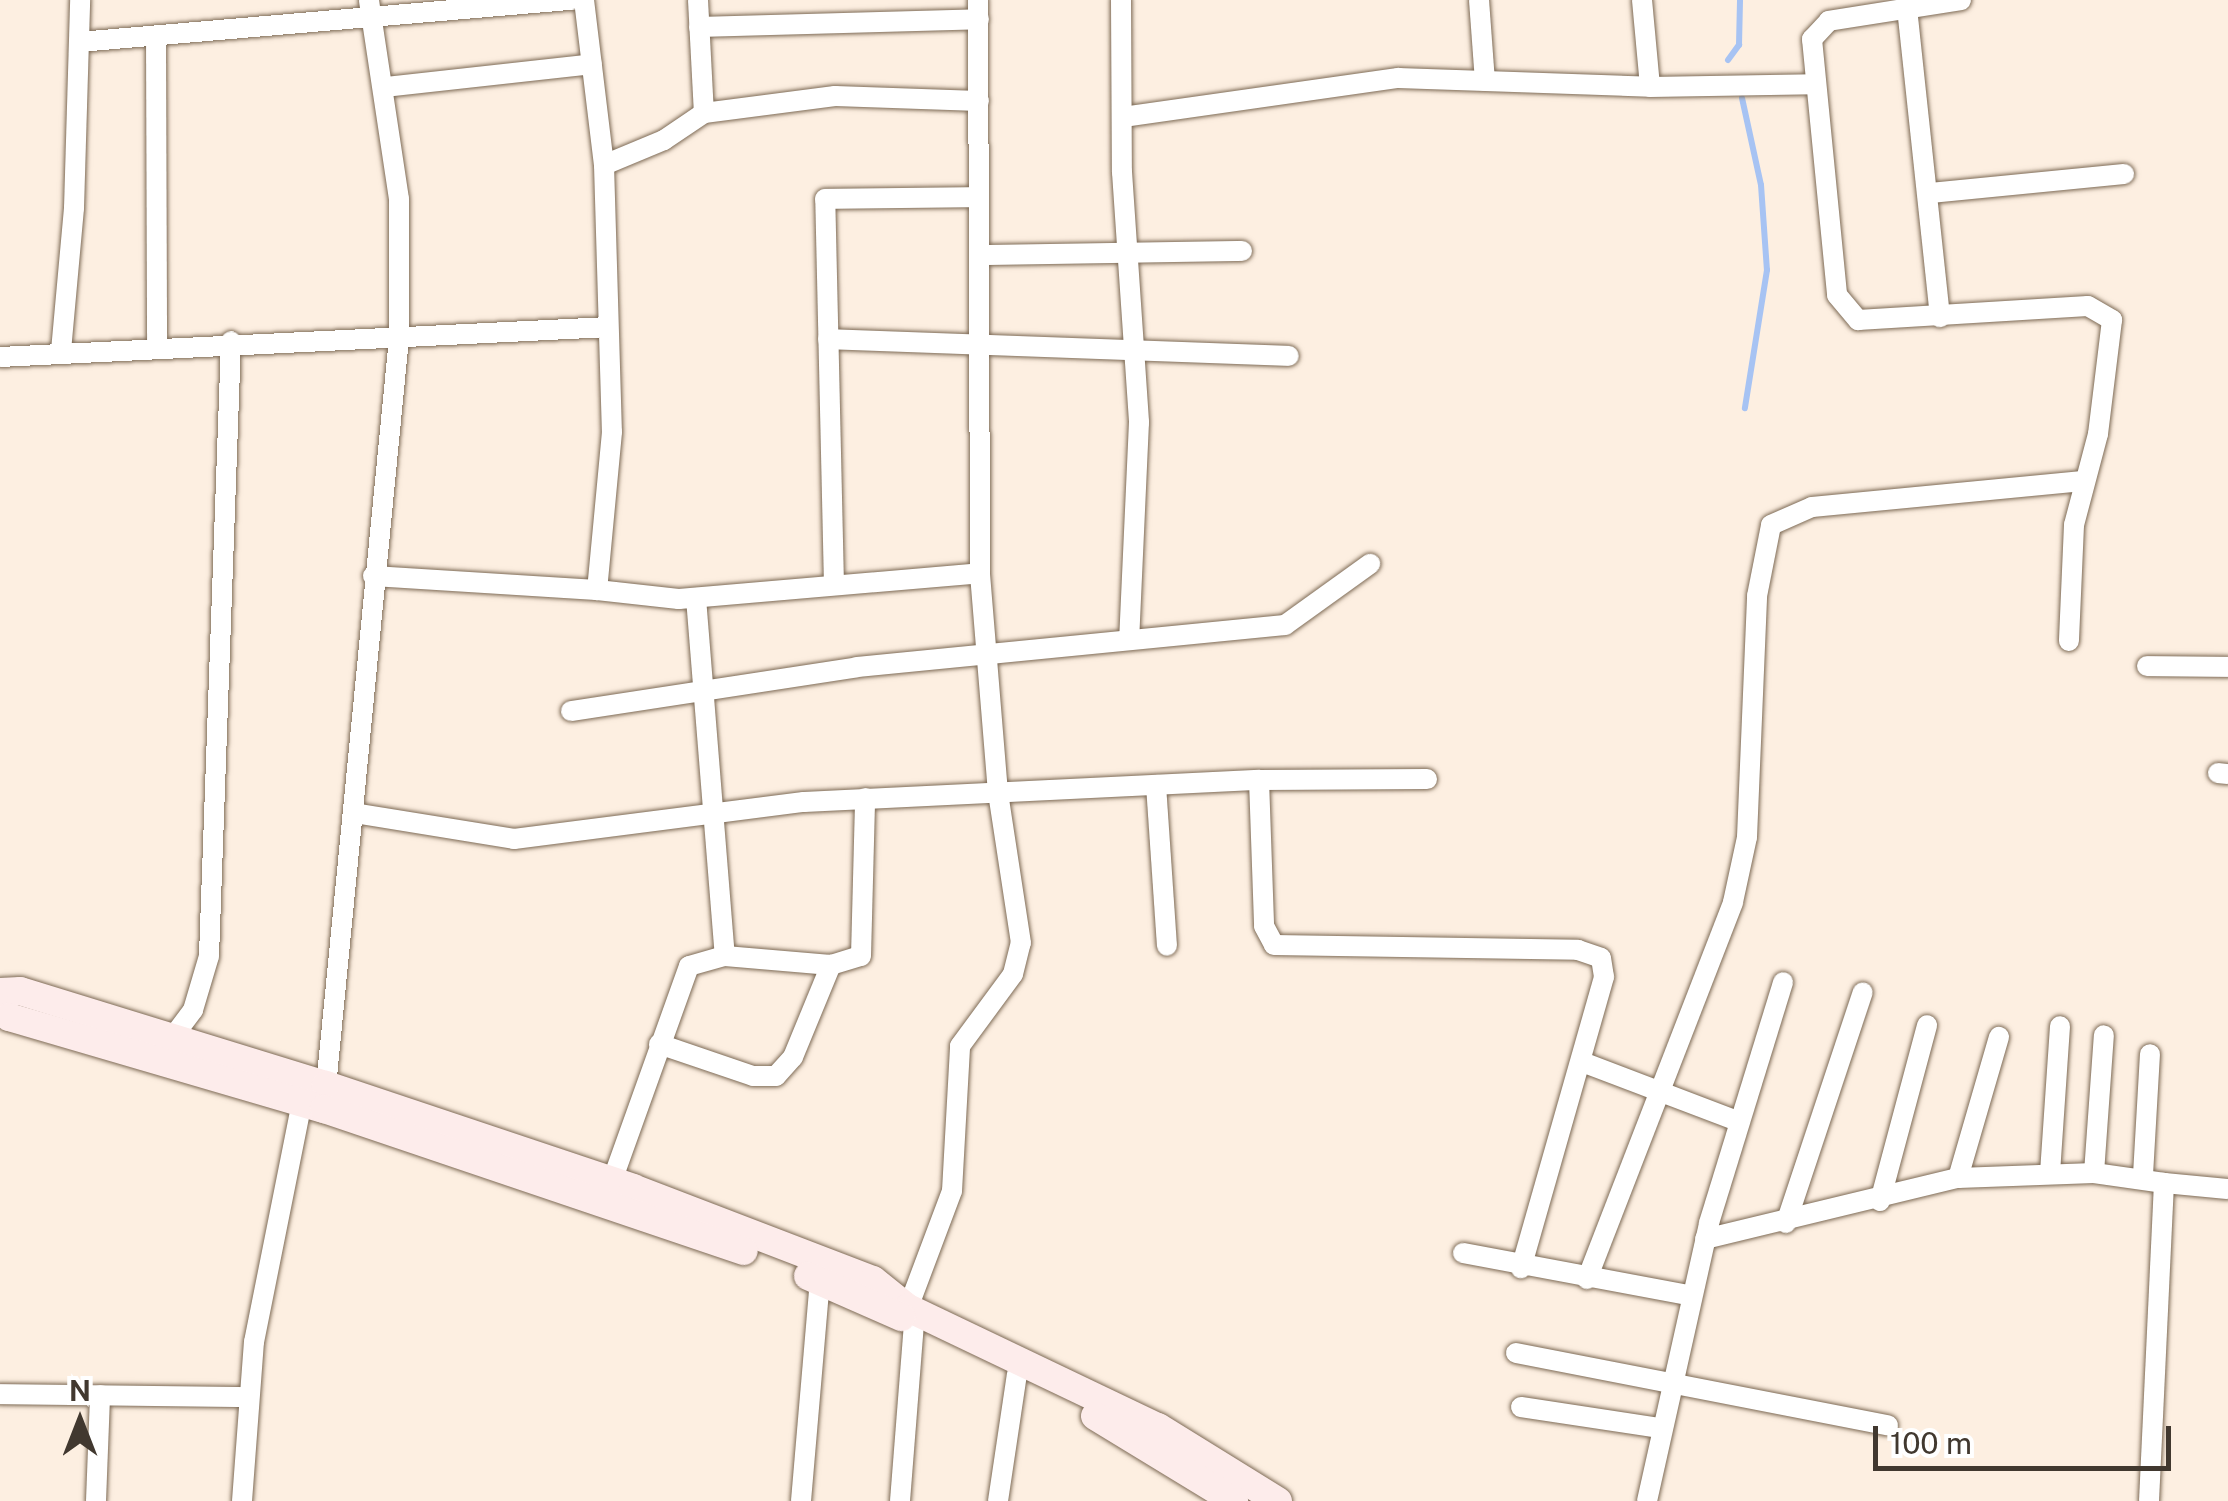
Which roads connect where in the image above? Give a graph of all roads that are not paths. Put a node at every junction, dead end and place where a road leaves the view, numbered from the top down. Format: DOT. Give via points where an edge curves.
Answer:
graph roads {
  1 [pos="80,0"];
  2 [pos="570,0"];
  3 [pos="584,0"];
  4 [pos="698,0"];
  5 [pos="1121,0"];
  6 [pos="1478,0"];
  7 [pos="1642,0"];
  8 [pos="1961,0"];
  9 [pos="370,7"];
  10 [pos="1906,8"];
  11 [pos="978,10"];
  12 [pos="699,27"];
  13 [pos="156,36"];
  14 [pos="79,42"];
  15 [pos="592,64"];
  16 [pos="1486,81"];
  17 [pos="1814,84"];
  18 [pos="385,87"];
  19 [pos="1650,87"];
  20 [pos="979,100"];
  21 [pos="704,113"];
  22 [pos="1122,117"];
  23 [pos="604,165"];
  24 [pos="2124,174"];
  25 [pos="1930,193"];
  26 [pos="979,197"];
  27 [pos="1126,249"];
  28 [pos="1242,250"];
  29 [pos="982,254"];
  30 [pos="1940,317"];
  31 [pos="608,327"];
  32 [pos="399,338"];
  33 [pos="828,339"];
  34 [pos="231,340"];
  35 [pos="157,344"];
  36 [pos="983,349"];
  37 [pos="1135,349"];
  38 [pos="62,351"];
  39 [pos="0,356"];
  40 [pos="1289,356"];
  41 [pos="2083,481"];
  42 [pos="1370,564"];
  43 [pos="980,573"];
  44 [pos="374,576"];
  45 [pos="834,585"];
  46 [pos="597,590"];
  47 [pos="696,598"];
  48 [pos="1129,638"];
  49 [pos="2070,641"];
  50 [pos="988,653"];
  51 [pos="2147,666"];
  52 [pos="2228,667"];
  53 [pos="705,691"];
  54 [pos="571,711"];
  55 [pos="1426,779"];
  56 [pos="1259,780"];
  57 [pos="1156,784"];
  58 [pos="998,792"];
  59 [pos="865,798"];
  60 [pos="717,811"];
  61 [pos="354,813"];
  62 [pos="1167,946"];
  63 [pos="726,956"];
  64 [pos="831,965"];
  65 [pos="1783,982"];
  66 [pos="0,992"];
  67 [pos="1863,992"];
  68 [pos="0,1008"];
  69 [pos="1927,1024"];
  70 [pos="2060,1026"];
  71 [pos="2104,1035"];
  72 [pos="1999,1037"];
  73 [pos="172,1038"];
  74 [pos="659,1044"];
  75 [pos="2150,1054"];
  76 [pos="1582,1062"];
  77 [pos="1658,1094"];
  78 [pos="318,1099"];
  79 [pos="1737,1121"];
  80 [pos="2050,1172"];
  81 [pos="2094,1172"];
  82 [pos="2143,1175"];
  83 [pos="1958,1178"];
  84 [pos="612,1181"];
  85 [pos="2164,1183"];
  86 [pos="2228,1190"];
  87 [pos="1880,1200"];
  88 [pos="1786,1223"];
  89 [pos="1705,1239"];
  90 [pos="1463,1253"];
  91 [pos="1521,1268"];
  92 [pos="1587,1279"];
  93 [pos="820,1280"];
  94 [pos="1692,1296"];
  95 [pos="911,1316"];
  96 [pos="1516,1353"];
  97 [pos="1017,1374"];
  98 [pos="1671,1381"];
  99 [pos="0,1394"];
  100 [pos="100,1395"];
  101 [pos="247,1398"];
  102 [pos="1521,1407"];
  103 [pos="1888,1425"];
  104 [pos="1660,1428"];
  105 [pos="96,1501"];
  106 [pos="242,1501"];
  107 [pos="800,1501"];
  108 [pos="900,1501"];
  109 [pos="998,1501"];
  110 [pos="1234,1501"];
  111 [pos="1278,1501"];
  112 [pos="1648,1501"];
  113 [pos="2149,1501"];
  1 -- 14 [label="street"];
  2 -- 9 [label="street"];
  3 -- 15 [label="street"];
  4 -- 12 [label="street"];
  5 -- 22 [label="street"];
  6 -- 16 [label="street"];
  7 -- 19 [label="street"];
  8 -- 10 [label="street"];
  9 -- 13 [label="street"];
  9 -- 18 [label="street"];
  10 -- 17 [label="street" via="1819,27 1812,39"];
  10 -- 25 [label="street"];
  11 -- 12 [label="street"];
  11 -- 20 [label="street"];
  12 -- 21 [label="street"];
  13 -- 14 [label="street"];
  13 -- 35 [label="street"];
  14 -- 38 [label="street"];
  15 -- 18 [label="street"];
  15 -- 23 [label="street"];
  16 -- 19 [label="street"];
  16 -- 22 [label="street" via="1335,83"];
  17 -- 19 [label="street"];
  17 -- 30 [label="street" via="1837,295 1845,310 1868,321"];
  18 -- 32 [label="street" via="399,199"];
  20 -- 21 [label="street" via="835,96"];
  20 -- 26 [label="street"];
  21 -- 23 [label="street" via="664,140"];
  22 -- 27 [label="street"];
  23 -- 31 [label="street"];
  24 -- 25 [label="street"];
  25 -- 30 [label="street"];
  26 -- 29 [label="street"];
  26 -- 33 [label="street" via="825,199"];
  27 -- 28 [label="street"];
  27 -- 29 [label="street"];
  27 -- 37 [label="street"];
  29 -- 36 [label="street"];
  30 -- 41 [label="street" via="2088,306 2112,320 2098,434"];
  31 -- 32 [label="street"];
  31 -- 46 [label="street" via="612,432"];
  32 -- 34 [label="street"];
  32 -- 44 [label="street"];
  33 -- 36 [label="street"];
  33 -- 45 [label="street"];
  34 -- 35 [label="street"];
  34 -- 73 [label="street" via="209,956 193,1010"];
  35 -- 38 [label="street"];
  36 -- 37 [label="street"];
  36 -- 43 [label="street"];
  37 -- 40 [label="street"];
  37 -- 48 [label="street" via="1139,422"];
  38 -- 39 [label="street"];
  41 -- 49 [label="street" via="2067,584"];
  41 -- 77 [label="street" via="1812,508 1771,525 1757,596 1747,837 1733,902"];
  42 -- 48 [label="street" via="1285,626"];
  43 -- 45 [label="street"];
  43 -- 50 [label="street"];
  44 -- 46 [label="street"];
  44 -- 61 [label="street"];
  45 -- 47 [label="street"];
  46 -- 47 [label="street"];
  47 -- 53 [label="street"];
  48 -- 50 [label="street"];
  50 -- 53 [label="street"];
  50 -- 58 [label="street"];
  51 -- 52 [label="street"];
  53 -- 54 [label="street"];
  53 -- 60 [label="street"];
  55 -- 56 [label="street"];
  56 -- 57 [label="street"];
  56 -- 76 [label="street" via="1264,926 1274,945 1590,952 1601,958 1604,977"];
  57 -- 58 [label="street"];
  57 -- 62 [label="street"];
  58 -- 59 [label="street"];
  58 -- 95 [label="street" via="1022,943 1014,974 960,1046 952,1191"];
  59 -- 60 [label="street"];
  59 -- 64 [label="street" via="865,948 850,963"];
  60 -- 61 [label="street" via="645,826 514,839"];
  60 -- 63 [label="street"];
  61 -- 78 [label="street"];
  63 -- 64 [label="street"];
  63 -- 74 [label="street" via="700,961 683,974"];
  64 -- 74 [label="street" via="793,1057 776,1076 753,1076"];
  65 -- 79 [label="street"];
  66 -- 73 [label="main road" via="20,991"];
  67 -- 88 [label="street"];
  68 -- 78 [label="main road" via="9,1017"];
  69 -- 87 [label="street"];
  70 -- 80 [label="street"];
  71 -- 81 [label="street"];
  72 -- 83 [label="street"];
  73 -- 78 [label="main road"];
  74 -- 84 [label="street"];
  75 -- 82 [label="street"];
  76 -- 77 [label="street"];
  76 -- 91 [label="street"];
  77 -- 79 [label="street"];
  77 -- 92 [label="street"];
  78 -- 84 [label="main road"];
  78 -- 93 [label="main road"];
  78 -- 101 [label="street"];
  79 -- 89 [label="street"];
  80 -- 81 [label="street"];
  80 -- 83 [label="street"];
  81 -- 82 [label="street"];
  82 -- 85 [label="street"];
  83 -- 87 [label="street"];
  84 -- 95 [label="main road" via="873,1280"];
  85 -- 86 [label="street"];
  85 -- 113 [label="street"];
  87 -- 88 [label="street"];
  88 -- 89 [label="street"];
  89 -- 94 [label="street"];
  90 -- 91 [label="street"];
  91 -- 92 [label="street"];
  92 -- 94 [label="street"];
  93 -- 95 [label="main road"];
  93 -- 107 [label="street"];
  94 -- 98 [label="street"];
  95 -- 97 [label="main road"];
  95 -- 108 [label="street"];
  95 -- 111 [label="main road" via="1158,1427"];
  96 -- 98 [label="street"];
  97 -- 109 [label="street"];
  97 -- 110 [label="main road"];
  98 -- 103 [label="street"];
  98 -- 104 [label="street"];
  99 -- 100 [label="street"];
  100 -- 101 [label="street"];
  100 -- 105 [label="street"];
  101 -- 106 [label="street"];
  102 -- 104 [label="street"];
  104 -- 112 [label="street"];
}
